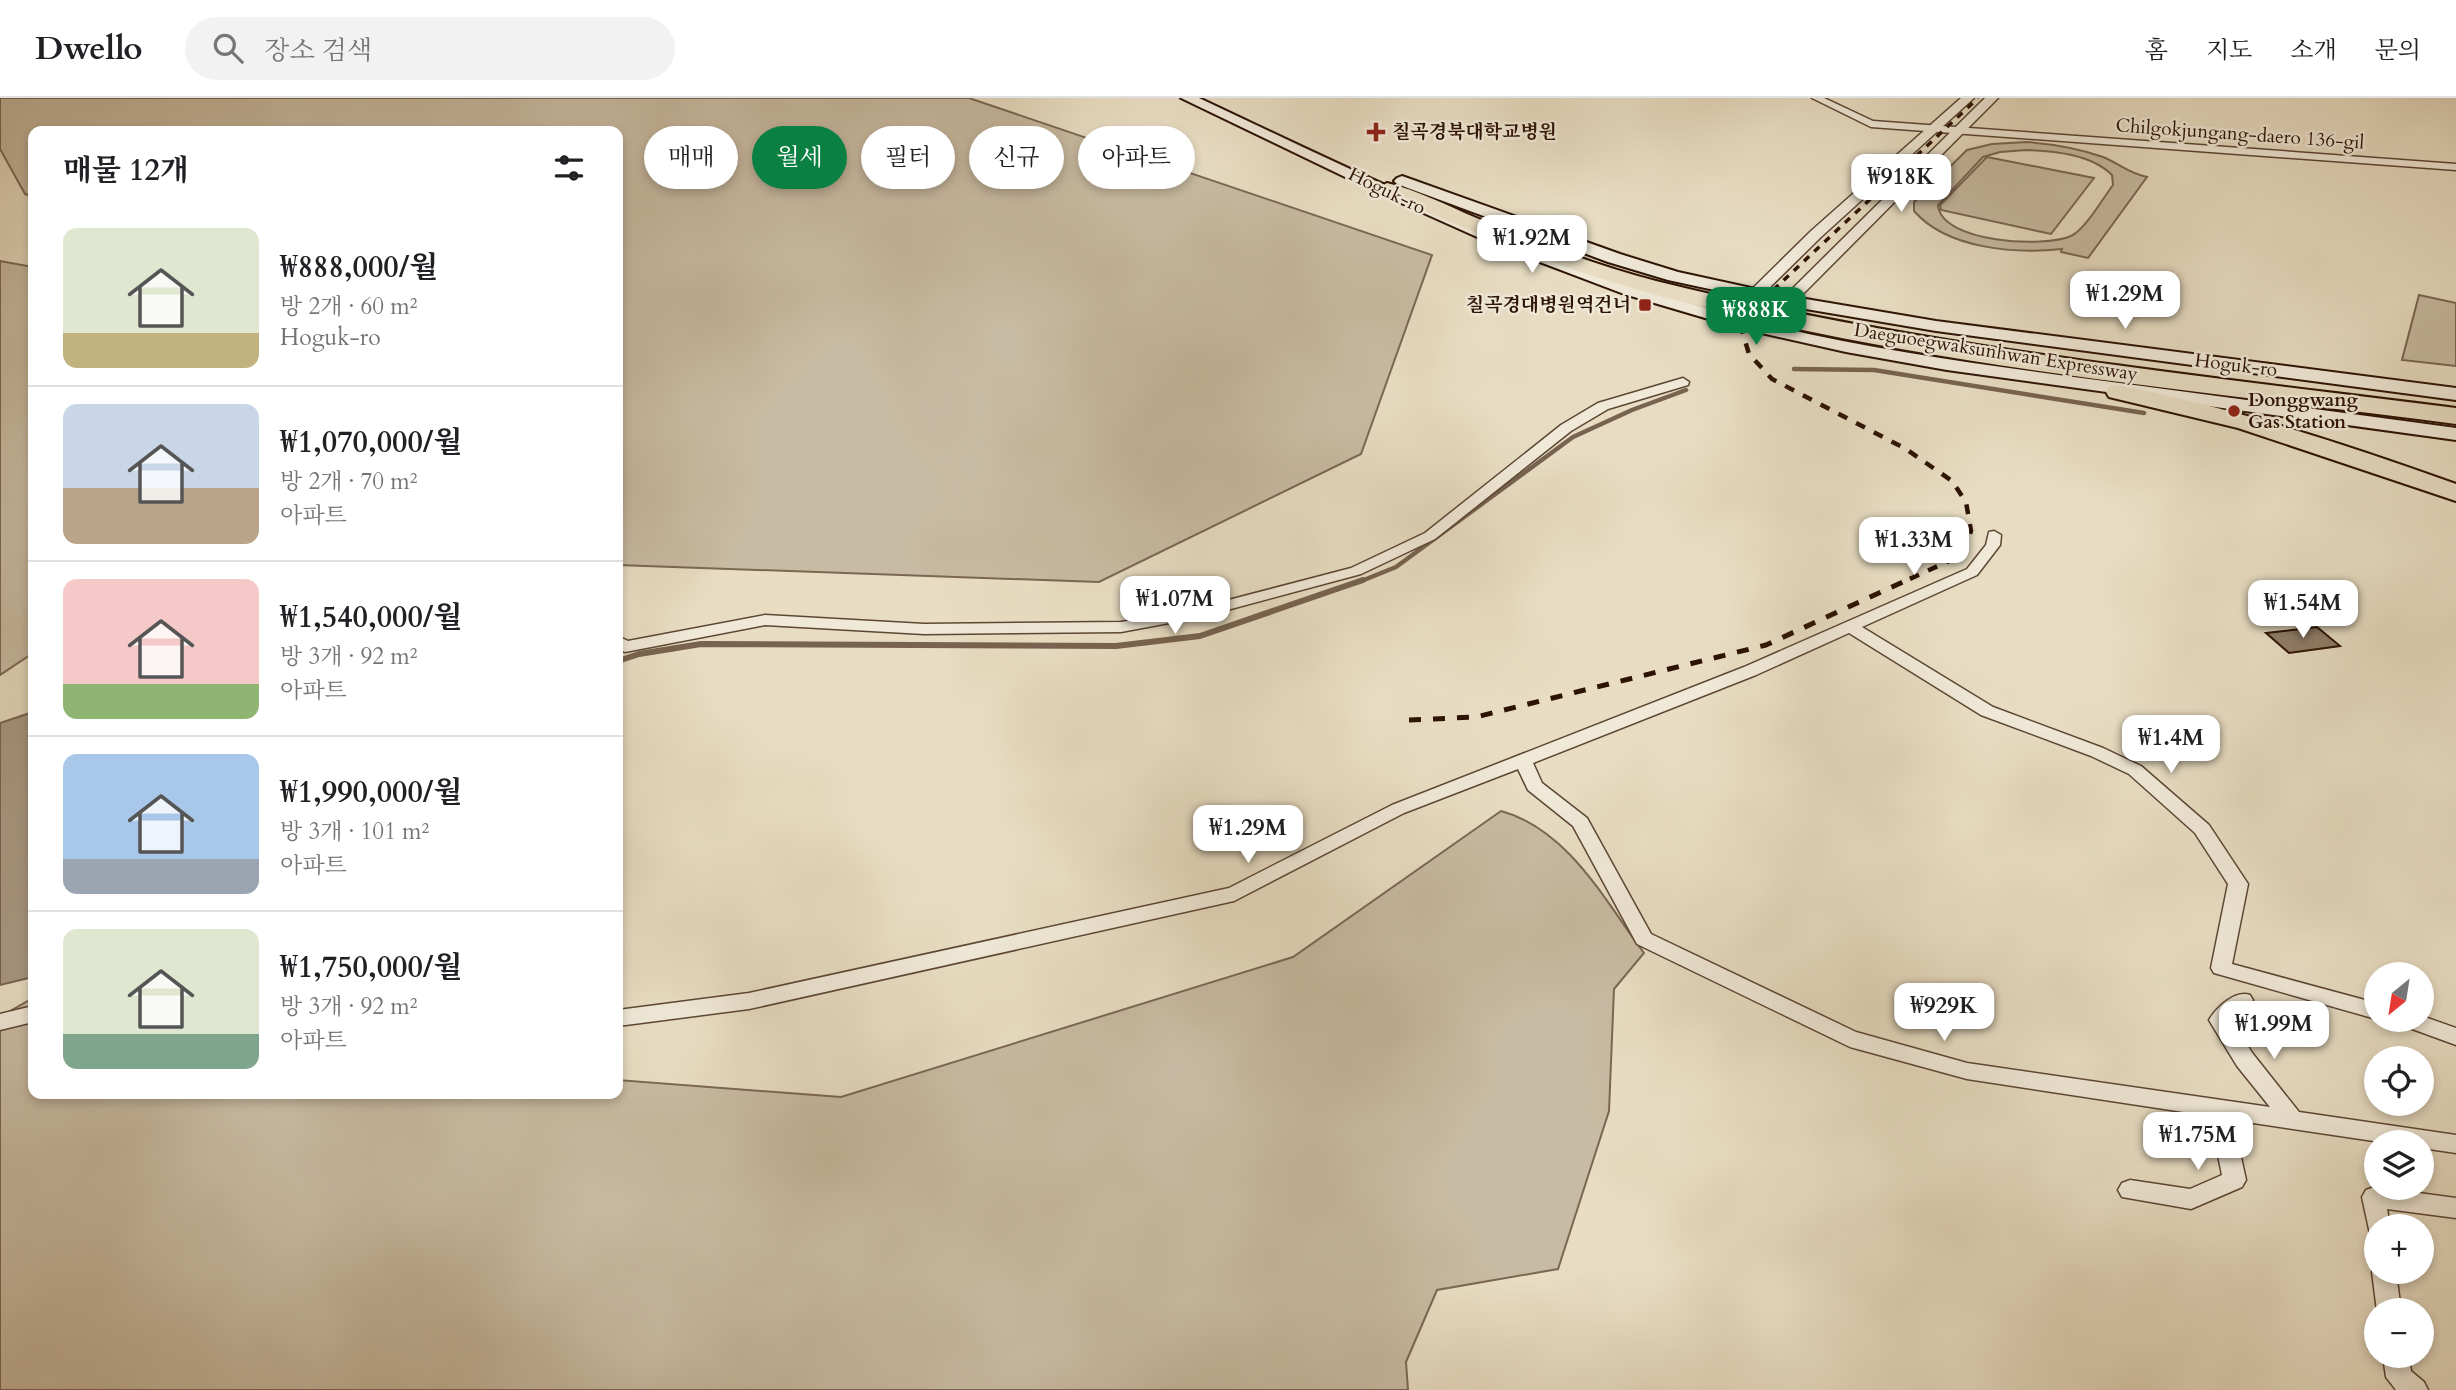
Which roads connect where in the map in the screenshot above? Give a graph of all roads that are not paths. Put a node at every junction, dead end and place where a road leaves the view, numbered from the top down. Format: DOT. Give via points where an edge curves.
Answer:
graph roads {
  1 [pos="1188,98"];
  2 [pos="1215,98"];
  3 [pos="1817,98"];
  4 [pos="1968,98"];
  5 [pos="1992,98"];
  6 [pos="1934,130"];
  7 [pos="1959,131"];
  8 [pos="1329,148"];
  9 [pos="2456,167"];
  10 [pos="1391,181"];
  11 [pos="1755,294"];
  12 [pos="1788,301"];
  13 [pos="2060,381"];
  14 [pos="1684,382"];
  15 [pos="2456,394"];
  16 [pos="2456,407"];
  17 [pos="2456,416"];
  18 [pos="2456,434"];
  19 [pos="2456,493"];
  20 [pos="1994,535"];
  21 [pos="1850,626"];
  22 [pos="623,645"];
  23 [pos="1523,760"];
  24 [pos="2243,1000"];
  25 [pos="2364,1008"];
  26 [pos="28,1015"];
  27 [pos="623,1017"];
  28 [pos="0,1022"];
  29 [pos="2434,1029"];
  30 [pos="2456,1037"];
  31 [pos="2220,1109"];
  32 [pos="2293,1120"];
  33 [pos="2456,1144"];
  34 [pos="2130,1190"];
  35 [pos="2456,1208"];
  36 [pos="2376,1214"];
  37 [pos="2398,1368"];
  38 [pos="2415,1390"];
  1 -- 10 [label="main road, Hoguk-ro"];
  2 -- 8 [label="main road, Hoguk-ro"];
  3 -- 6 [label="street, Chilgokjungang-daero 136-gil" via="1871,124"];
  4 -- 6 [label="street"];
  5 -- 7 [label="street"];
  6 -- 7 [label="street, Chilgokjungang-daero 136-gil"];
  6 -- 11 [label="street" via="1816,233"];
  7 -- 9 [label="street, Chilgokjungang-daero 136-gil"];
  7 -- 12 [label="street"];
  10 -- 11 [label="main road, Hoguk-ro" via="1601,254"];
  10 -- 13 [label="main road, Hoguk-ro" via="1466,229 1697,312 1883,355"];
  10 -- 16 [label="highway, Daeguoegwaksunhwan Expressway" via="1572,251 1690,286 1837,321 1971,344"];
  10 -- 17 [label="highway, Daeguoegwaksunhwan Expressway" via="1572,261 1644,284 1770,314 2006,356"];
  11 -- 12 [label="main road, Hoguk-ro"];
  12 -- 15 [label="main road, Hoguk-ro" via="1936,326"];
  13 -- 18 [label="main road, Hoguk-ro"];
  13 -- 19 [label="highway" via="2161,400 2284,432"];
  14 -- 22 [label="street" via="1603,406 1566,428 1430,536 1356,571 1195,614 1121,627 924,629 765,620"];
  20 -- 21 [label="street" via="1993,545 1972,572"];
  21 -- 23 [label="street" via="1750,671"];
  21 -- 25 [label="street" via="1987,710 2135,770 2202,829 2238,884 2221,968"];
  23 -- 27 [label="street" via="1398,809 1234,894 750,1001"];
  23 -- 31 [label="street" via="1534,786 1580,822 1644,939 1850,1039 1967,1071"];
  24 -- 32 [label="street" via="2220,1020"];
  26 -- 28 [label="street"];
  29 -- 30 [label="street"];
  31 -- 32 [label="street"];
  31 -- 34 [label="street" via="2234,1180 2191,1199"];
  32 -- 33 [label="street"];
  35 -- 36 [label="street" via="2374,1197"];
  37 -- 38 [label="street" via="2399,1377"];
}
